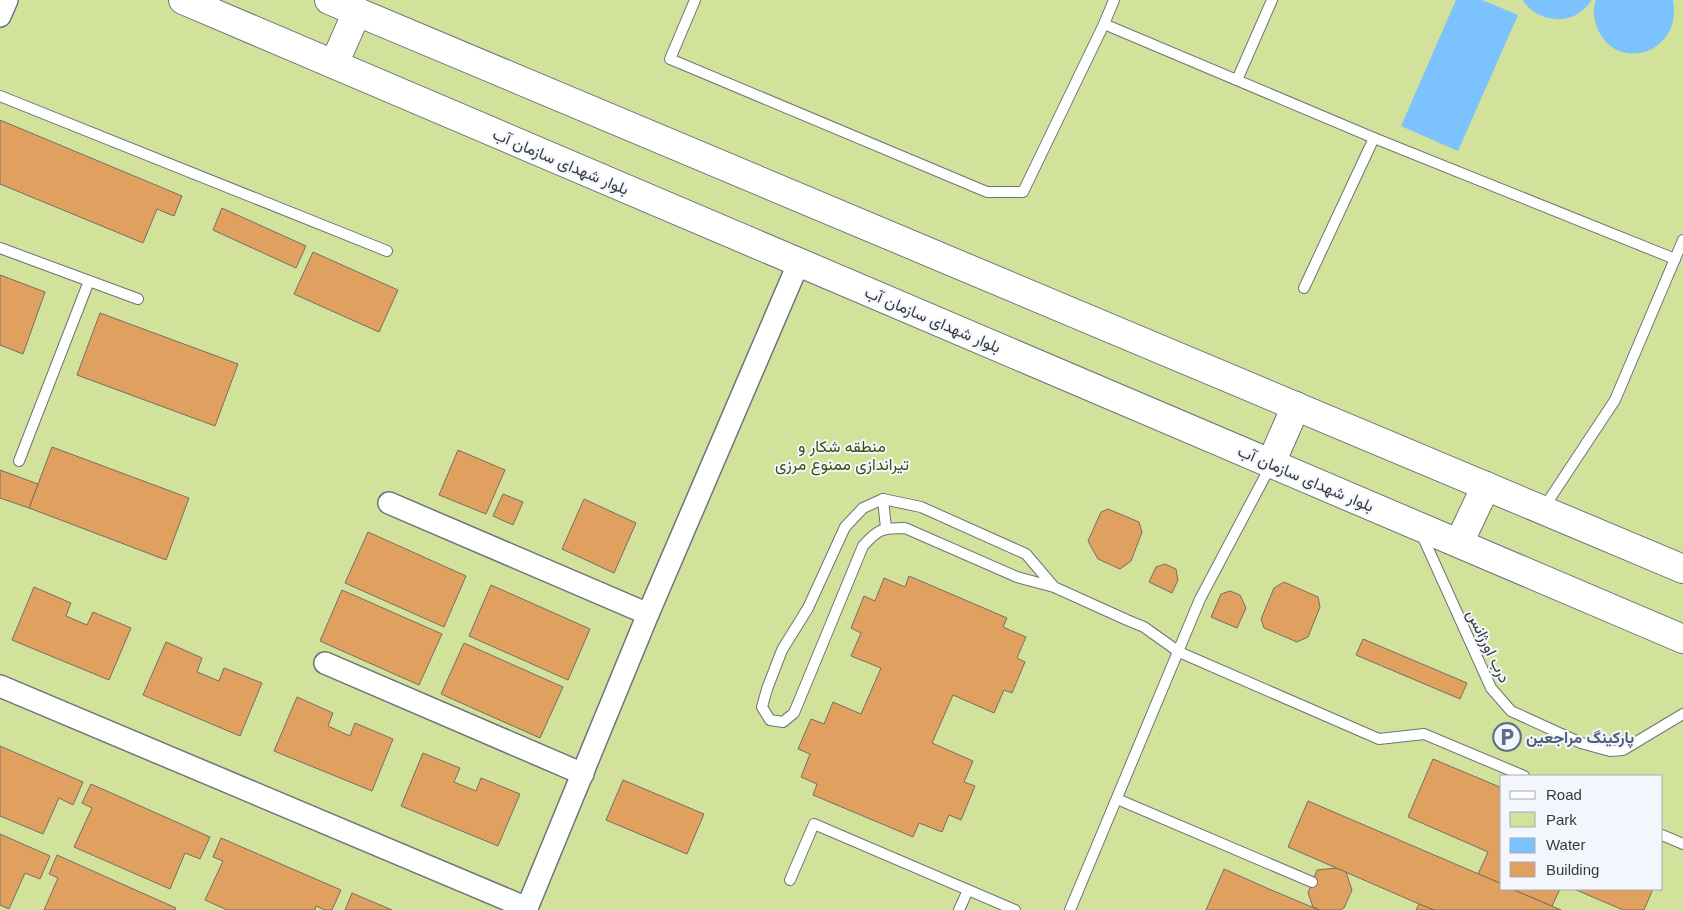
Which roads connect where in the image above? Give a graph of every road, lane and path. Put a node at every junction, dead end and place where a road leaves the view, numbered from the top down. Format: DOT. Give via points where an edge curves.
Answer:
graph roads {
  1 [pos="7,0"];
  2 [pos="183,0"];
  3 [pos="328,0"];
  4 [pos="695,0"];
  5 [pos="1114,0"];
  6 [pos="1272,0"];
  7 [pos="360,6"];
  8 [pos="0,16"];
  9 [pos="1104,24"];
  10 [pos="334,64"];
  11 [pos="1237,80"];
  12 [pos="0,96"];
  13 [pos="1374,138"];
  14 [pos="1683,240"];
  15 [pos="0,248"];
  16 [pos="387,251"];
  17 [pos="1675,259"];
  18 [pos="798,262"];
  19 [pos="89,281"];
  20 [pos="1304,288"];
  21 [pos="138,299"];
  22 [pos="1296,406"];
  23 [pos="19,461"];
  24 [pos="1271,463"];
  25 [pos="1486,486"];
  26 [pos="883,499"];
  27 [pos="389,503"];
  28 [pos="1542,509"];
  29 [pos="1418,526"];
  30 [pos="886,528"];
  31 [pos="1458,543"];
  32 [pos="1683,569"];
  33 [pos="1054,588"];
  34 [pos="648,614"];
  35 [pos="1683,639"];
  36 [pos="1179,652"];
  37 [pos="326,663"];
  38 [pos="0,686"];
  39 [pos="1683,714"];
  40 [pos="582,774"];
  41 [pos="1522,775"];
  42 [pos="1117,799"];
  43 [pos="1663,835"];
  44 [pos="1683,844"];
  45 [pos="790,880"];
  46 [pos="1312,882"];
  47 [pos="968,890"];
  48 [pos="998,907"];
  49 [pos="527,909"];
  50 [pos="959,910"];
  51 [pos="1015,910"];
  52 [pos="1070,910"];
  1 -- 8 [label="street"];
  2 -- 10 [label="main road, بلوار شهدای سازمان آب"];
  3 -- 7 [label="main road"];
  4 -- 9 [label="lane" via="670,58 987,192 1023,192"];
  5 -- 9 [label="lane"];
  6 -- 11 [label="lane"];
  7 -- 10 [label="main road"];
  7 -- 22 [label="main road"];
  9 -- 11 [label="lane"];
  10 -- 18 [label="main road, بلوار شهدای سازمان آب"];
  11 -- 13 [label="lane"];
  12 -- 16 [label="lane"];
  13 -- 17 [label="lane"];
  13 -- 20 [label="lane"];
  14 -- 17 [label="lane"];
  15 -- 19 [label="lane"];
  17 -- 28 [label="lane" via="1615,400"];
  18 -- 24 [label="main road, بلوار شهدای سازمان آب"];
  18 -- 34 [label="street"];
  19 -- 21 [label="lane"];
  19 -- 23 [label="lane"];
  22 -- 24 [label="main road"];
  22 -- 25 [label="main road"];
  24 -- 29 [label="main road, بلوار شهدای سازمان آب"];
  24 -- 36 [label="lane" via="1200,599"];
  25 -- 28 [label="main road"];
  25 -- 31 [label="main road"];
  26 -- 30 [label="lane"];
  26 -- 30 [label="lane" via="863,508 845,527 808,608 782,650 762,707 770,720 782,722 794,713 863,546 874,534"];
  26 -- 33 [label="lane" via="921,507 1026,554"];
  27 -- 34 [label="street"];
  28 -- 32 [label="main road"];
  29 -- 31 [label="main road, بلوار شهدای سازمان آب"];
  29 -- 39 [label="lane, درب اورژانس" via="1491,688 1511,711 1581,743 1610,751 1623,750"];
  30 -- 33 [label="lane" via="905,528 1016,577"];
  31 -- 35 [label="main road, بلوار شهدای سازمان آب"];
  33 -- 36 [label="lane" via="1144,627"];
  34 -- 40 [label="street"];
  36 -- 41 [label="lane" via="1379,739 1424,734"];
  36 -- 42 [label="lane"];
  37 -- 40 [label="street"];
  38 -- 49 [label="street"];
  40 -- 49 [label="street"];
  42 -- 46 [label="lane"];
  42 -- 52 [label="lane"];
  43 -- 44 [label="lane"];
  45 -- 47 [label="lane" via="814,824"];
  47 -- 48 [label="lane"];
  47 -- 50 [label="lane"];
  48 -- 51 [label="lane"];
}
